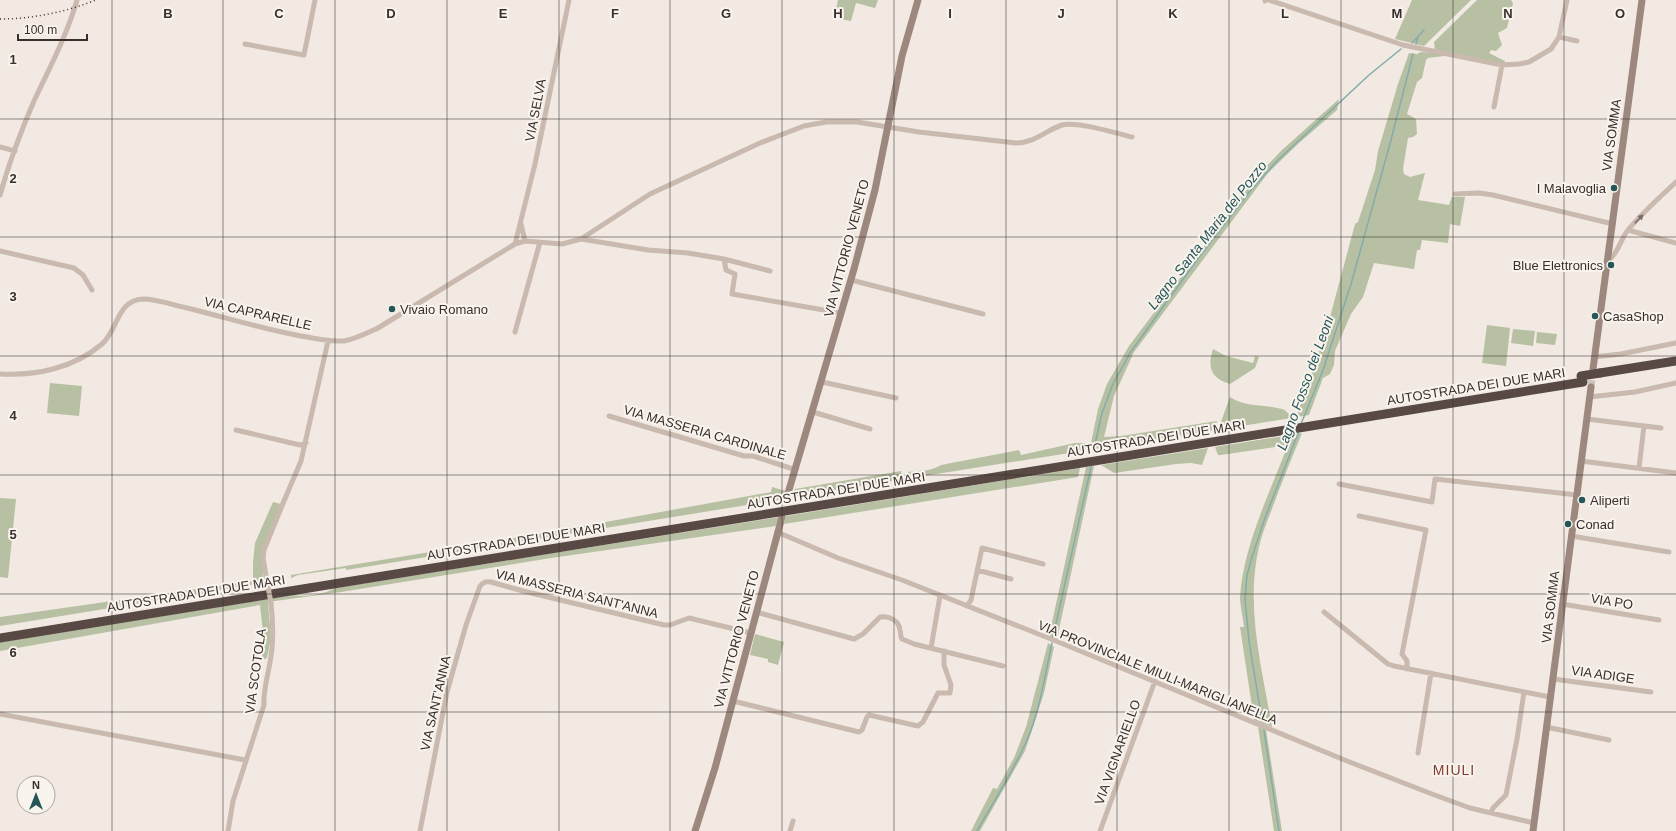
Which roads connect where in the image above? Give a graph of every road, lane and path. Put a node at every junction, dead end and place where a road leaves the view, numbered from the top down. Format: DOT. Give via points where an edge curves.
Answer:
graph roads {
  1 [pos="77,0"];
  2 [pos="315,0"];
  3 [pos="569,0"];
  4 [pos="918,0"];
  5 [pos="1266,0"];
  6 [pos="1567,0"];
  7 [pos="1642,0"];
  8 [pos="1559,37"];
  9 [pos="1577,41"];
  10 [pos="245,44"];
  11 [pos="1502,65"];
  12 [pos="1494,107"];
  13 [pos="889,127"];
  14 [pos="1132,137"];
  15 [pos="0,147"];
  16 [pos="15,151"];
  17 [pos="1676,182"];
  18 [pos="1455,194"];
  19 [pos="0,195"];
  20 [pos="521,223"];
  21 [pos="1613,224"];
  22 [pos="1628,230"];
  23 [pos="580,239"];
  24 [pos="526,241"];
  25 [pos="540,242"];
  26 [pos="1676,243"];
  27 [pos="515,244"];
  28 [pos="0,251"];
  29 [pos="724,259"];
  30 [pos="1608,261"];
  31 [pos="770,270"];
  32 [pos="851,280"];
  33 [pos="92,290"];
  34 [pos="841,313"];
  35 [pos="983,314"];
  36 [pos="515,332"];
  37 [pos="328,341"];
  38 [pos="1676,343"];
  39 [pos="1594,357"];
  40 [pos="1676,361"];
  41 [pos="1676,367"];
  42 [pos="0,374"];
  43 [pos="1598,374"];
  44 [pos="822,382"];
  45 [pos="1585,382"];
  46 [pos="1676,383"];
  47 [pos="1589,397"];
  48 [pos="896,398"];
  49 [pos="813,412"];
  50 [pos="609,416"];
  51 [pos="1587,419"];
  52 [pos="1644,426"];
  53 [pos="1280,428"];
  54 [pos="1661,428"];
  55 [pos="870,429"];
  56 [pos="236,430"];
  57 [pos="306,443"];
  58 [pos="1581,461"];
  59 [pos="1639,468"];
  60 [pos="796,470"];
  61 [pos="1676,473"];
  62 [pos="1339,484"];
  63 [pos="1577,495"];
  64 [pos="786,500"];
  65 [pos="1358,516"];
  66 [pos="782,517"];
  67 [pos="778,532"];
  68 [pos="1571,536"];
  69 [pos="1669,552"];
  70 [pos="1042,564"];
  71 [pos="977,570"];
  72 [pos="1011,579"];
  73 [pos="483,584"];
  74 [pos="940,596"];
  75 [pos="1562,604"];
  76 [pos="967,606"];
  77 [pos="756,612"];
  78 [pos="1324,612"];
  79 [pos="1659,620"];
  80 [pos="0,631"];
  81 [pos="751,633"];
  82 [pos="0,638"];
  83 [pos="931,648"];
  84 [pos="944,651"];
  85 [pos="1004,666"];
  86 [pos="1407,669"];
  87 [pos="1431,673"];
  88 [pos="1553,679"];
  89 [pos="1155,681"];
  90 [pos="1524,692"];
  91 [pos="1651,692"];
  92 [pos="1550,697"];
  93 [pos="732,701"];
  94 [pos="0,714"];
  95 [pos="1546,727"];
  96 [pos="1609,740"];
  97 [pos="1418,753"];
  98 [pos="245,760"];
  99 [pos="1491,814"];
  100 [pos="793,821"];
  101 [pos="1533,827"];
  102 [pos="228,831"];
  103 [pos="420,831"];
  104 [pos="696,831"];
  105 [pos="790,831"];
  106 [pos="1100,831"];
  1 -- 16 [label="street" via="63,40 34,102"];
  2 -- 10 [label="street" via="304,55"];
  3 -- 20 [label="street, VIA SELVA"];
  4 -- 13 [label="street, VIA VITTORIO VENETO" via="902,56"];
  5 -- 11 [label="street" via="1403,45"];
  6 -- 8 [label="street"];
  7 -- 21 [label="street, VIA SOMMA"];
  8 -- 9 [label="street"];
  8 -- 11 [label="street" via="1551,49 1529,62"];
  11 -- 12 [label="street"];
  13 -- 14 [label="street" via="1016,143 1028,142 1066,125 1089,127"];
  13 -- 23 [label="street" via="840,122 794,129 650,194"];
  13 -- 32 [label="street, VIA VITTORIO VENETO"];
  15 -- 16 [label="street"];
  16 -- 19 [label="street"];
  22 -- 17 [label="street, one-way"];
  18 -- 21 [label="street" via="1493,195"];
  20 -- 24 [label="street, VIA SELVA"];
  20 -- 27 [label="street, VIA SELVA"];
  21 -- 30 [label="street, VIA SOMMA"];
  22 -- 26 [label="street"];
  22 -- 30 [label="street" via="1613,258"];
  23 -- 25 [label="street, VIA CAPRARELLE" via="562,244"];
  23 -- 29 [label="street"];
  24 -- 25 [label="street, VIA CAPRARELLE"];
  24 -- 27 [label="street, VIA CAPRARELLE"];
  25 -- 36 [label="street"];
  27 -- 37 [label="street, VIA CAPRARELLE" via="366,334 345,340"];
  28 -- 33 [label="street" via="74,268 83,275"];
  29 -- 31 [label="street"];
  29 -- 34 [label="street" via="726,270 735,274 732,294"];
  30 -- 39 [label="street, VIA SOMMA"];
  32 -- 34 [label="street, VIA VITTORIO VENETO"];
  32 -- 35 [label="street"];
  34 -- 44 [label="street, VIA VITTORIO VENETO"];
  37 -- 42 [label="street, VIA CAPRARELLE" via="256,327 172,304 138,300 122,310 110,335 103,343 80,359 33,373"];
  37 -- 57 [label="street, VIA SCOTOLA"];
  38 -- 39 [label="street"];
  39 -- 43 [label="street, VIA SOMMA"];
  40 -- 43 [label="highway, AUTOSTRADA DEI DUE MARI"];
  41 -- 43 [label="highway, AUTOSTRADA DEI DUE MARI"];
  43 -- 45 [label="highway, AUTOSTRADA DEI DUE MARI, bridge"];
  44 -- 48 [label="street"];
  44 -- 49 [label="street, VIA VITTORIO VENETO"];
  45 -- 47 [label="street, VIA SOMMA"];
  45 -- 53 [label="highway, AUTOSTRADA DEI DUE MARI"];
  46 -- 47 [label="street" via="1635,392"];
  47 -- 51 [label="street, VIA SOMMA"];
  49 -- 55 [label="street"];
  49 -- 60 [label="street, VIA VITTORIO VENETO"];
  50 -- 60 [label="street, VIA MASSERIA CARDINALE"];
  51 -- 52 [label="street"];
  51 -- 58 [label="street, VIA SOMMA"];
  52 -- 54 [label="street"];
  52 -- 59 [label="street"];
  53 -- 80 [label="highway, AUTOSTRADA DEI DUE MARI"];
  53 -- 82 [label="highway, AUTOSTRADA DEI DUE MARI"];
  56 -- 57 [label="street" via="301,445"];
  57 -- 98 [label="street, VIA SCOTOLA, bridge" via="264,550 273,640 264,689 264,705"];
  58 -- 59 [label="street"];
  58 -- 63 [label="street, VIA SOMMA"];
  59 -- 61 [label="street"];
  60 -- 64 [label="street, VIA VITTORIO VENETO"];
  62 -- 63 [label="street" via="1432,502 1436,479"];
  63 -- 68 [label="street, VIA SOMMA"];
  65 -- 86 [label="street" via="1426,530 1402,654 1407,661"];
  66 -- 67 [label="street, VIA VITTORIO VENETO"];
  67 -- 74 [label="street, VIA PROVINCIALE MIULI-MARIGLIANELLA" via="838,558"];
  67 -- 77 [label="street, VIA VITTORIO VENETO"];
  68 -- 69 [label="street"];
  68 -- 75 [label="street, VIA SOMMA"];
  70 -- 71 [label="street" via="982,548"];
  71 -- 72 [label="street"];
  71 -- 76 [label="street" via="971,600"];
  73 -- 81 [label="street, VIA MASSERIA SANT'ANNA" via="487,581 492,582 664,625 689,618"];
  73 -- 103 [label="street, VIA SANT'ANNA" via="480,586 466,625 446,692"];
  74 -- 76 [label="street, VIA PROVINCIALE MIULI-MARIGLIANELLA"];
  74 -- 83 [label="street"];
  75 -- 79 [label="street, VIA PO"];
  75 -- 88 [label="street, VIA SOMMA"];
  76 -- 89 [label="street, VIA PROVINCIALE MIULI-MARIGLIANELLA"];
  77 -- 81 [label="street, VIA VITTORIO VENETO"];
  77 -- 83 [label="street" via="854,639 880,617 888,616 897,623 902,639"];
  78 -- 86 [label="street" via="1388,664"];
  81 -- 93 [label="street, VIA VITTORIO VENETO"];
  83 -- 84 [label="street"];
  84 -- 85 [label="street"];
  84 -- 93 [label="street" via="944,665 952,685 950,693 938,693 923,722 918,726 869,715 866,716 859,732"];
  86 -- 87 [label="street"];
  87 -- 90 [label="street"];
  87 -- 97 [label="street"];
  88 -- 91 [label="street, VIA ADIGE"];
  88 -- 92 [label="street, VIA SOMMA"];
  89 -- 99 [label="street, VIA PROVINCIALE MIULI-MARIGLIANELLA" via="1347,761"];
  89 -- 106 [label="street, VIA VIGNARIELLO"];
  90 -- 92 [label="street"];
  90 -- 99 [label="street" via="1506,795 1493,808"];
  92 -- 95 [label="street, VIA SOMMA"];
  93 -- 104 [label="street, VIA VITTORIO VENETO"];
  94 -- 98 [label="street"];
  95 -- 96 [label="street"];
  95 -- 101 [label="street, VIA SOMMA"];
  98 -- 102 [label="street, VIA SCOTOLA" via="231,808"];
  99 -- 101 [label="street, VIA PROVINCIALE MIULI-MARIGLIANELLA"];
  100 -- 105 [label="street"];
}
